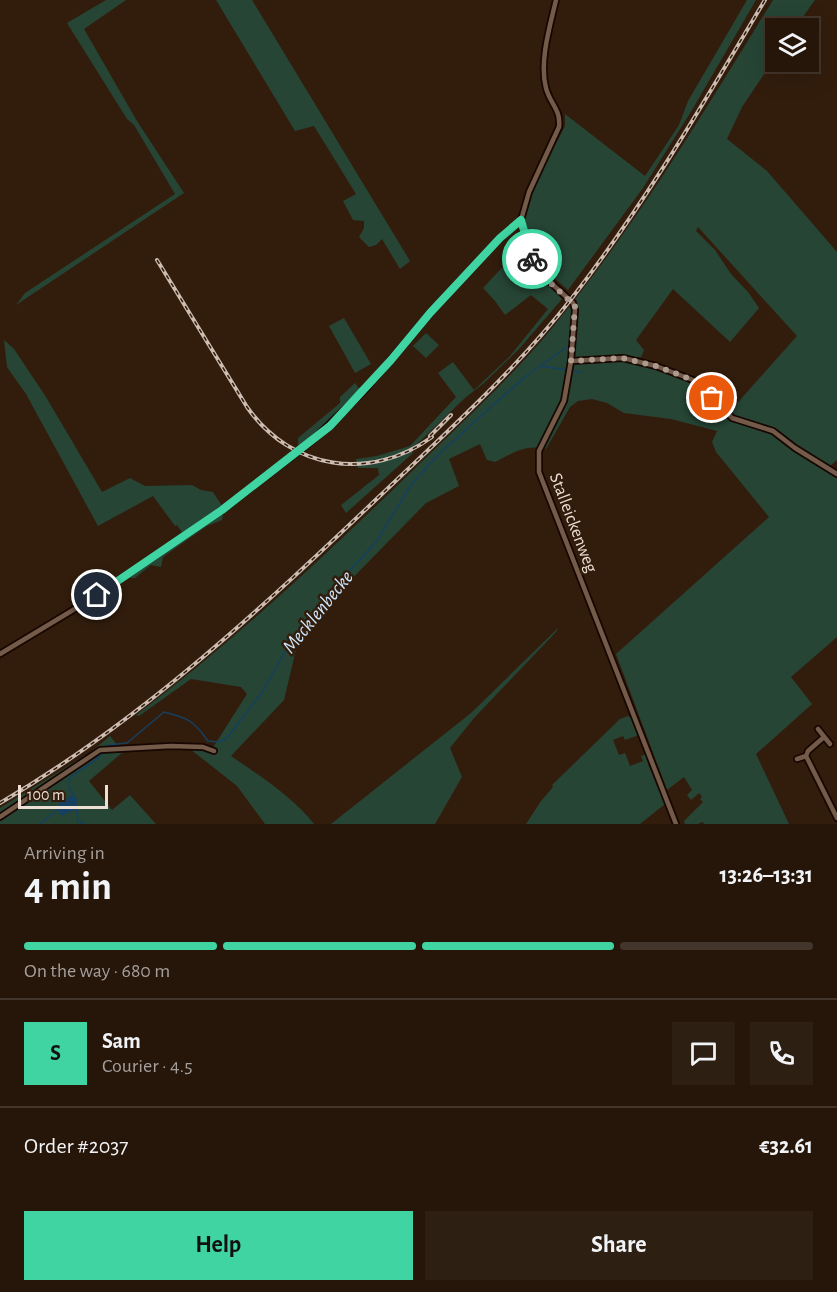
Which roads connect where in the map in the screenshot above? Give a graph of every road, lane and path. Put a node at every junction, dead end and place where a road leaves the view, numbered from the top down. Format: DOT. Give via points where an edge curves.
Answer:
graph roads {
  1 [pos="556,0"];
  2 [pos="521,220"];
  3 [pos="571,364"];
  4 [pos="837,474"];
  5 [pos="0,654"];
  6 [pos="818,729"];
  7 [pos="824,737"];
  8 [pos="830,744"];
  9 [pos="214,751"];
  10 [pos="807,756"];
  11 [pos="797,759"];
  12 [pos="0,817"];
  13 [pos="837,818"];
  14 [pos="676,824"];
  1 -- 2 [label="street" via="546,42 545,78 548,96 560,117 559,127"];
  2 -- 3 [label="street, Stalleickenweg" via="540,273 575,306"];
  2 -- 5 [label="street" via="314,440 222,510 83,604"];
  3 -- 4 [label="street" via="622,358 693,380 732,418 773,431"];
  3 -- 14 [label="street, Stalleickenweg" via="564,400 539,451 539,472"];
  6 -- 7 [label="street"];
  7 -- 8 [label="street"];
  7 -- 10 [label="street"];
  9 -- 12 [label="street" via="171,746 92,753"];
  10 -- 11 [label="street"];
  10 -- 13 [label="street"];
}
